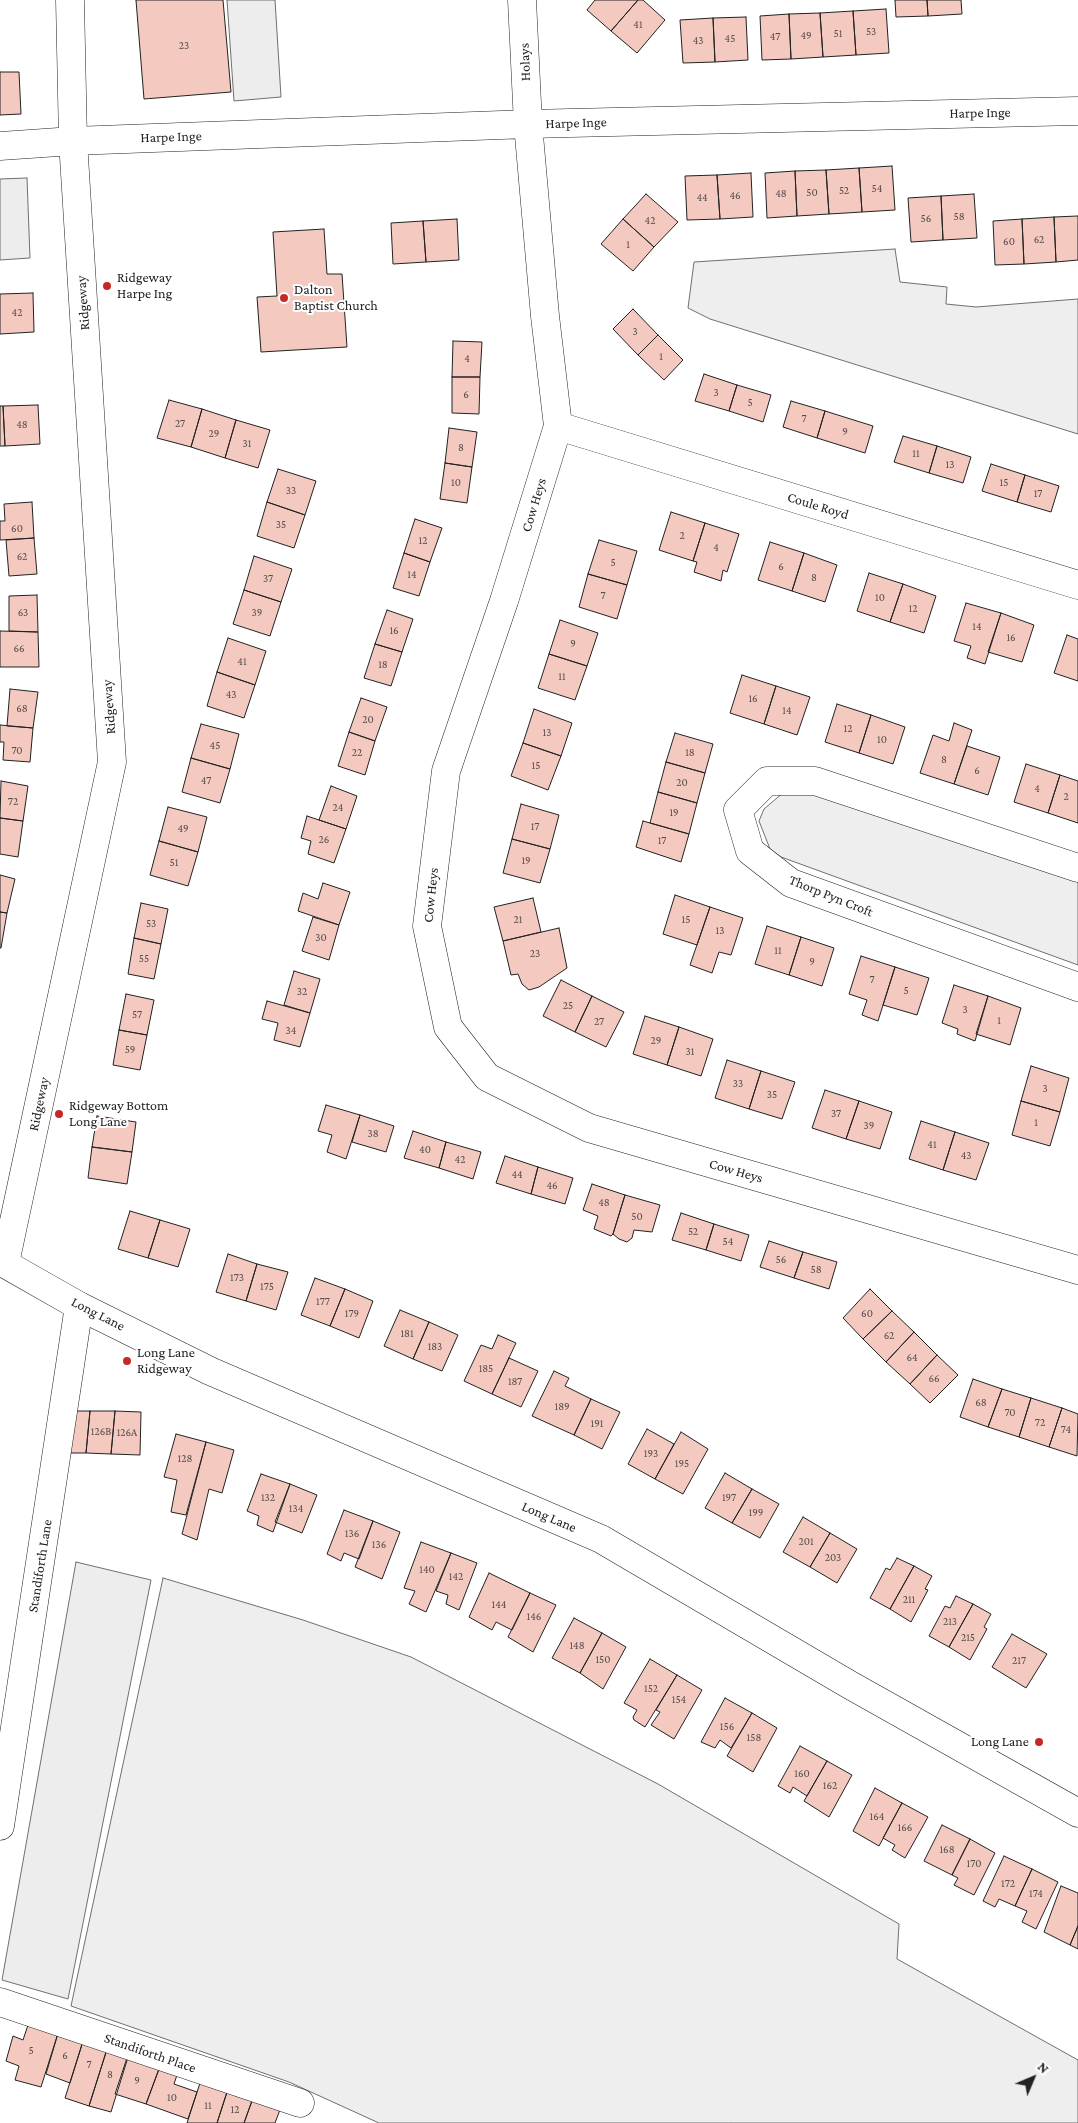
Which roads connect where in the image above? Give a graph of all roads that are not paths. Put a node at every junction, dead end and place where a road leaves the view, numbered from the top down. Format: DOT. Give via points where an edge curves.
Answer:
graph roads {
  1 [pos="70,0"];
  2 [pos="522,0"];
  3 [pos="1078,111"];
  4 [pos="528,124"];
  5 [pos="73,141"];
  6 [pos="0,146"];
  7 [pos="558,426"];
  8 [pos="1078,585"];
  9 [pos="1078,868"];
  10 [pos="1078,987"];
  11 [pos="3,1262"];
  12 [pos="1076,1264"];
  13 [pos="79,1306"];
  14 [pos="1078,1813"];
  15 [pos="0,1826"];
  16 [pos="0,2002"];
  17 [pos="300,2103"];
  1 -- 5 [label="street, Ridgeway"];
  2 -- 4 [label="street, Holays"];
  3 -- 4 [label="street, Harpe Inge"];
  4 -- 5 [label="street, Harpe Inge"];
  4 -- 7 [label="street, Cow Heys"];
  5 -- 6 [label="street"];
  5 -- 11 [label="street, Ridgeway" via="112,762"];
  7 -- 8 [label="street, Coule Royd"];
  7 -- 12 [label="street, Cow Heys" via="504,601 446,771 427,926 448,1027 487,1077 590,1128"];
  9 -- 10 [label="street, Thorp Pyn Croft" via="815,781 767,781 738,810 750,852 791,883"];
  11 -- 13 [label="street, Long Lane"];
  13 -- 14 [label="street, Long Lane" via="210,1371 601,1539 850,1685"];
  13 -- 15 [label="street, Standiforth Lane"];
  16 -- 17 [label="street, Standiforth Place"];
}
